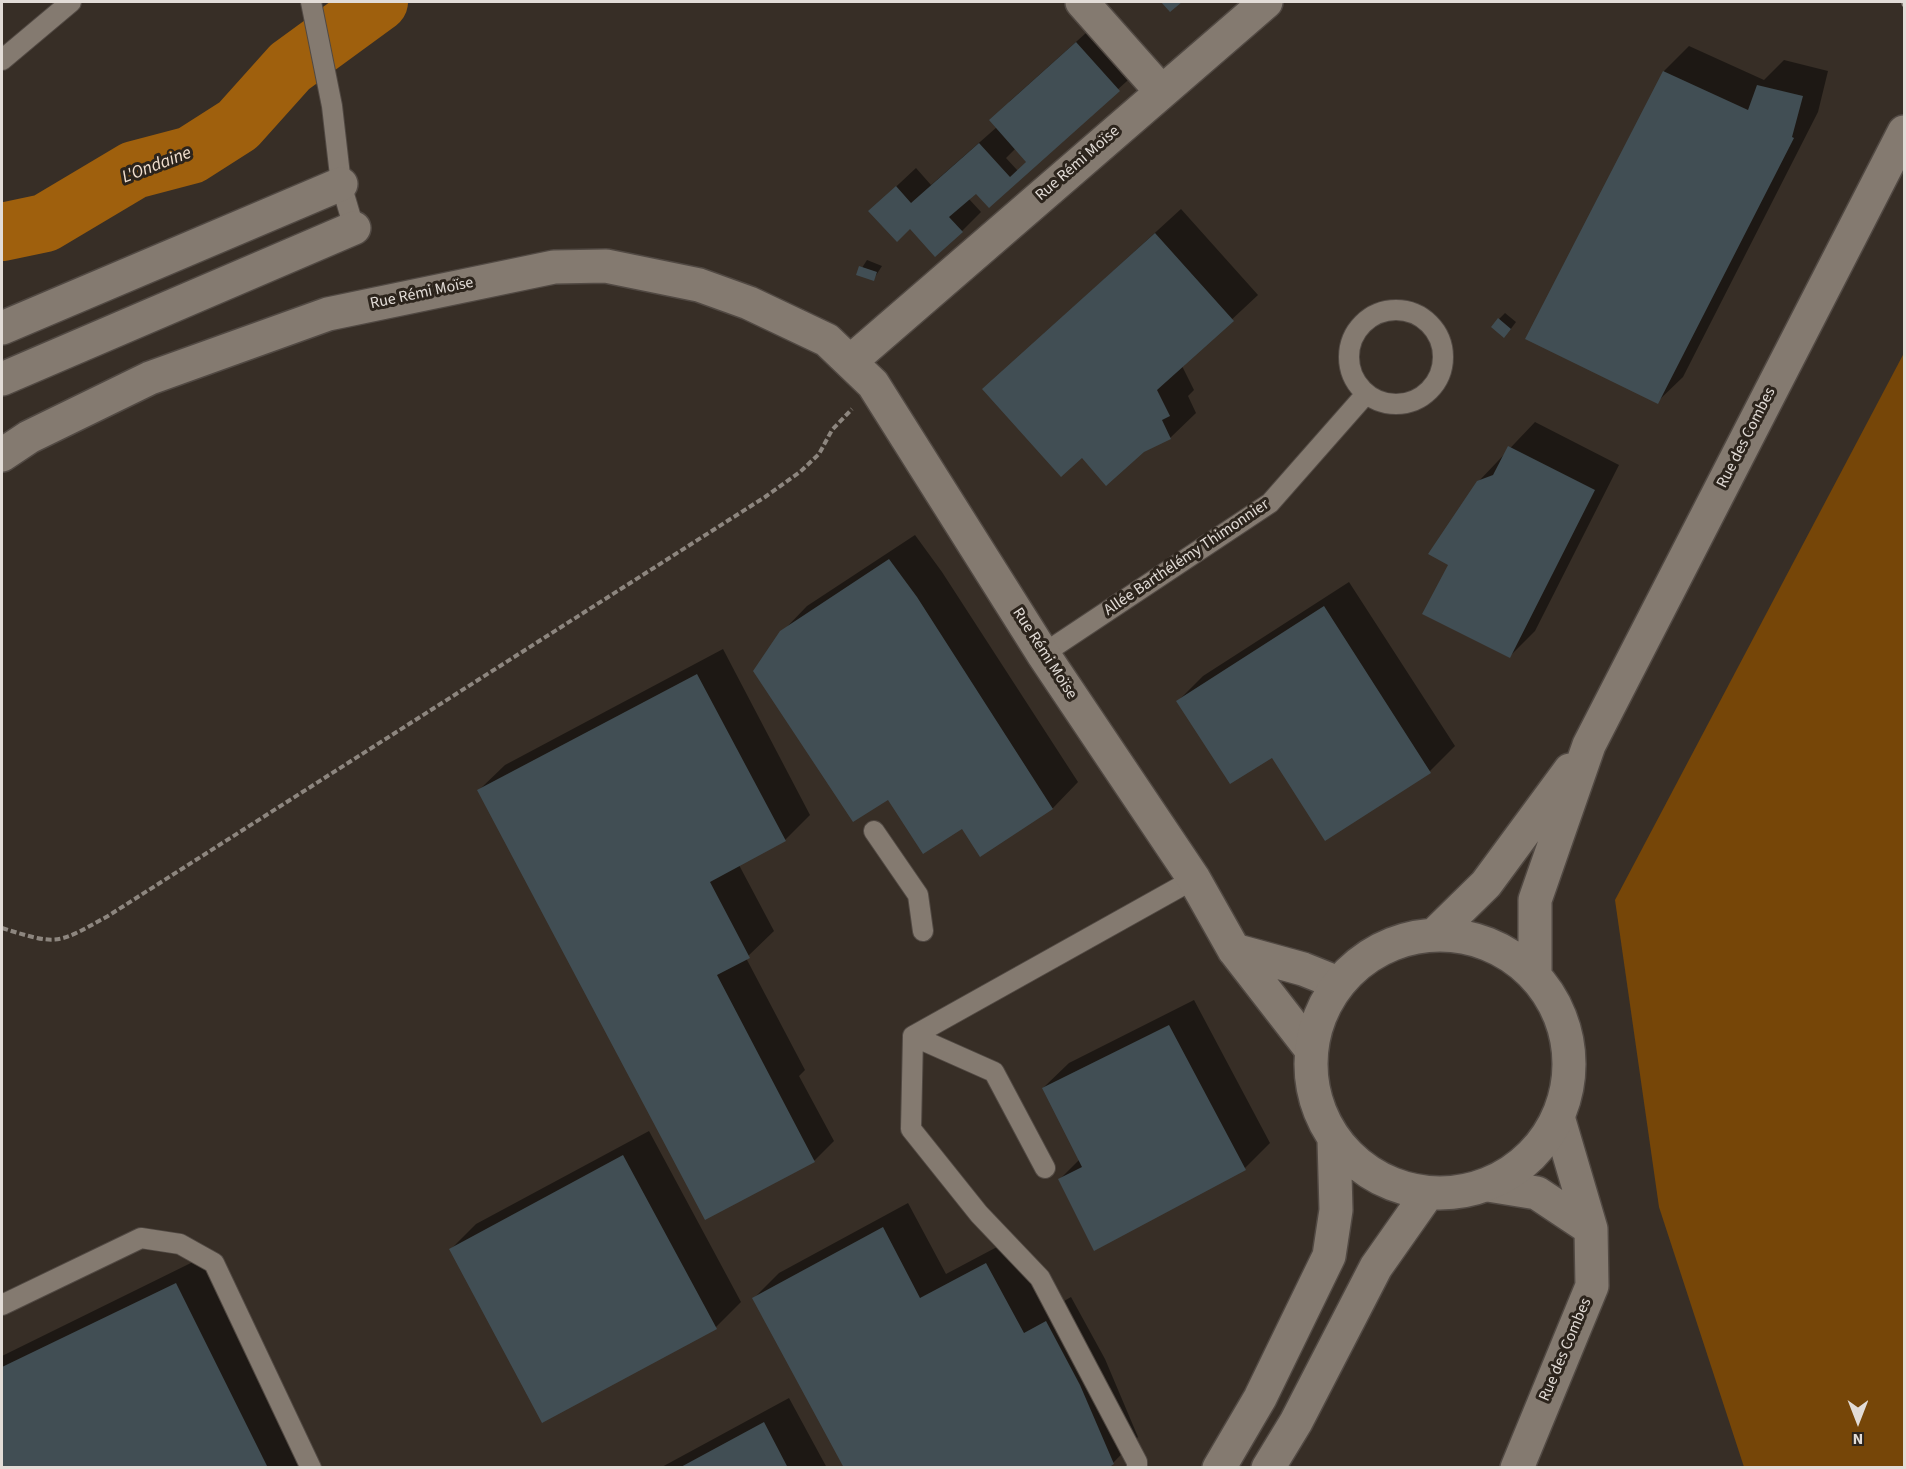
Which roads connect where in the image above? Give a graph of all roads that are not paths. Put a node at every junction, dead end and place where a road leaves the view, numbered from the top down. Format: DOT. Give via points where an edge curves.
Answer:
graph roads {
  1 [pos="71,2"];
  2 [pos="311,2"];
  3 [pos="1082,2"];
  4 [pos="1266,2"];
  5 [pos="2,60"];
  6 [pos="1161,91"];
  7 [pos="1905,132"];
  8 [pos="340,184"];
  9 [pos="354,228"];
  10 [pos="2,328"];
  11 [pos="850,361"];
  12 [pos="2,379"];
  13 [pos="1366,394"];
  14 [pos="2,455"];
  15 [pos="1043,654"];
  16 [pos="1589,745"];
  17 [pos="874,831"];
  18 [pos="1194,879"];
  19 [pos="923,931"];
  20 [pos="1435,934"];
  21 [pos="1234,950"];
  22 [pos="1535,976"];
  23 [pos="1338,983"];
  24 [pos="914,1036"];
  25 [pos="1310,1048"];
  26 [pos="1558,1117"];
  27 [pos="1334,1140"];
  28 [pos="1045,1168"];
  29 [pos="1488,1185"];
  30 [pos="1428,1193"];
  31 [pos="1591,1229"];
  32 [pos="11,1292"];
  33 [pos="2,1305"];
  34 [pos="311,1467"];
  35 [pos="1137,1467"];
  36 [pos="1219,1467"];
  37 [pos="1268,1467"];
  38 [pos="1517,1467"];
  1 -- 5 [label="lane"];
  2 -- 8 [label="lane" via="332,106"];
  3 -- 6 [label="street"];
  4 -- 6 [label="street, Rue Rémi Moïse"];
  6 -- 11 [label="street, Rue Rémi Moïse"];
  7 -- 16 [label="street, Rue des Combes"];
  8 -- 9 [label="lane"];
  8 -- 10 [label="street"];
  9 -- 12 [label="street"];
  11 -- 14 [label="street, Rue Rémi Moïse" via="827,340 750,303 699,285 606,266 554,267 328,314 150,378"];
  11 -- 15 [label="street, Rue Rémi Moïse" via="873,384"];
  13 -- 13 [label="lane" via="1394,405 1423,396 1434,386 1442,366 1442,343 1425,319 1410,311 1394,309 1364,321 1348,350 1355,382"];
  13 -- 15 [label="lane, Allée Barthélémy Thimonnier" via="1270,503"];
  15 -- 18 [label="street, Rue Rémi Moïse"];
  16 -- 20 [label="street, Rue des Combes" via="1486,884"];
  16 -- 22 [label="street, Rue des Combes" via="1535,900"];
  17 -- 19 [label="lane" via="918,895"];
  18 -- 21 [label="street, Rue Rémi Moïse"];
  18 -- 24 [label="lane"];
  20 -- 22 [label="street" via="1472,939 1506,953"];
  20 -- 23 [label="street" via="1390,945 1365,958"];
  21 -- 23 [label="street"];
  21 -- 25 [label="street, Rue Rémi Moïse"];
  22 -- 26 [label="street" via="1557,1007 1568,1043 1569,1081"];
  23 -- 25 [label="street" via="1320,1014"];
  24 -- 28 [label="lane" via="994,1072"];
  24 -- 35 [label="lane" via="911,1129 979,1214 1040,1278"];
  25 -- 27 [label="street" via="1310,1080 1318,1112"];
  26 -- 29 [label="street" via="1517,1169"];
  26 -- 31 [label="street, Rue des Combes"];
  27 -- 30 [label="street" via="1360,1166 1392,1185"];
  27 -- 36 [label="street" via="1336,1210 1329,1256 1260,1398"];
  29 -- 30 [label="street" via="1459,1192"];
  29 -- 31 [label="street" via="1536,1193"];
  30 -- 37 [label="street" via="1376,1267 1296,1422"];
  31 -- 38 [label="street, Rue des Combes" via="1592,1286"];
  32 -- 33 [label="lane"];
  32 -- 34 [label="lane" via="141,1238 180,1244 214,1263"];
}
